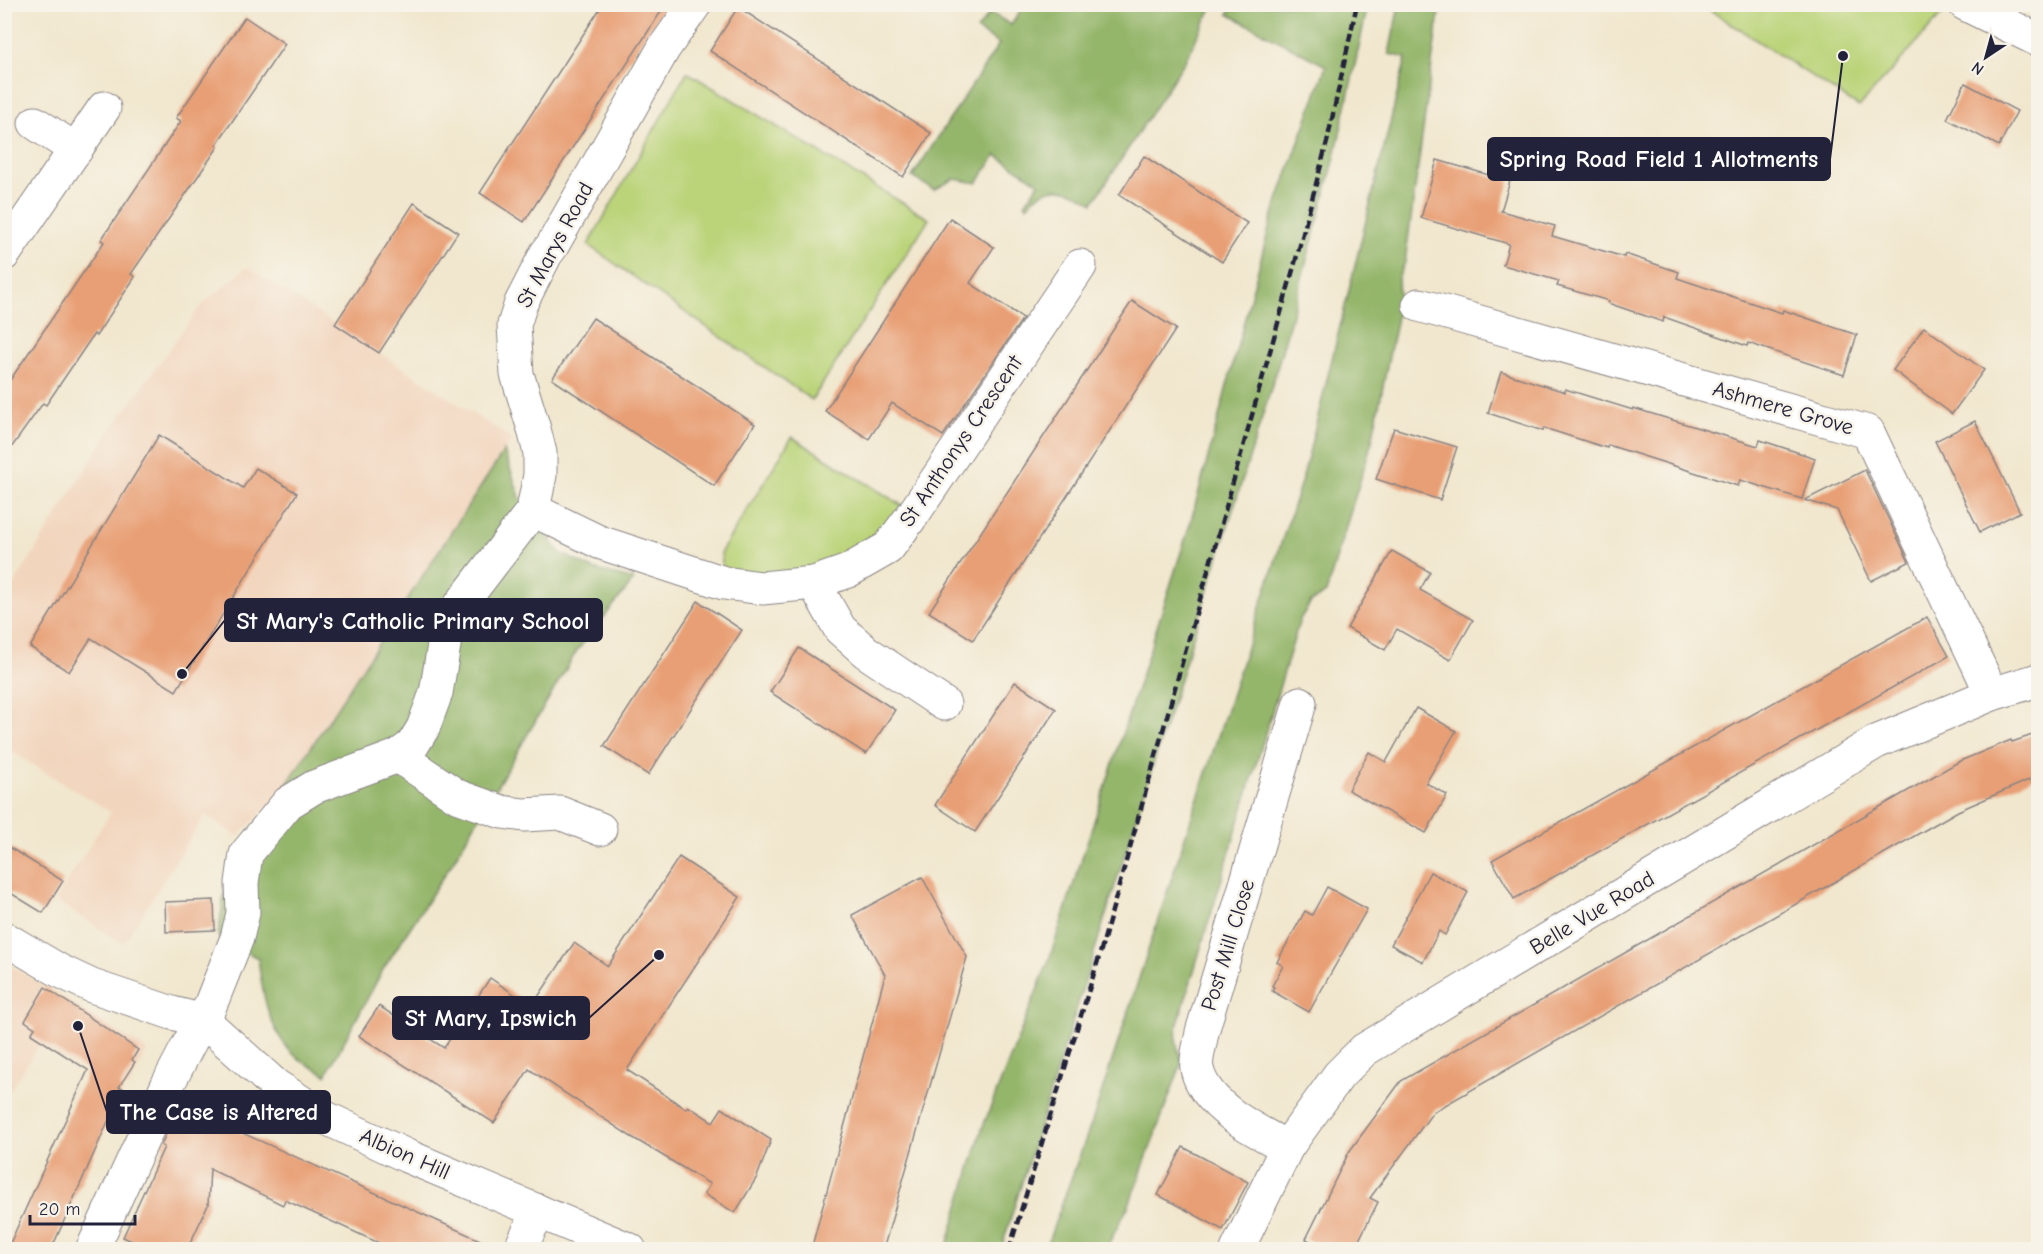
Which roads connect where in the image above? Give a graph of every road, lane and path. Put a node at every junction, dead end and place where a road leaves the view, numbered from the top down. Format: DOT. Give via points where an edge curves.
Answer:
graph roads {
  1 [pos="695,4"];
  2 [pos="1965,4"];
  3 [pos="2038,40"];
  4 [pos="104,108"];
  5 [pos="35,123"];
  6 [pos="76,150"];
  7 [pos="4,254"];
  8 [pos="1080,266"];
  9 [pos="1419,305"];
  10 [pos="532,510"];
  11 [pos="814,584"];
  12 [pos="2038,680"];
  13 [pos="1992,694"];
  14 [pos="944,704"];
  15 [pos="1300,704"];
  16 [pos="398,756"];
  17 [pos="600,829"];
  18 [pos="4,938"];
  19 [pos="204,1021"];
  20 [pos="1287,1147"];
  21 [pos="538,1211"];
  22 [pos="92,1250"];
  23 [pos="520,1250"];
  24 [pos="630,1250"];
  25 [pos="1237,1250"];
  1 -- 10 [label="street, St Marys Road" via="664,48 521,303 514,325 516,374 540,453 540,475"];
  2 -- 3 [label="street"];
  4 -- 6 [label="street"];
  5 -- 6 [label="street"];
  6 -- 7 [label="street"];
  8 -- 11 [label="street, St Anthonys Crescent" via="888,548 848,571"];
  9 -- 13 [label="street, Ashmere Grove" via="1868,432"];
  10 -- 11 [label="street, St Anthonys Crescent" via="599,542 723,583 762,588"];
  10 -- 16 [label="street, St Marys Road" via="461,604 445,639 436,693 423,728 412,746"];
  11 -- 14 [label="street" via="840,629 866,652"];
  12 -- 13 [label="street, Belle Vue Road"];
  13 -- 20 [label="street, Belle Vue Road" via="1876,742 1364,1050 1339,1075"];
  15 -- 20 [label="street, Post Mill Close" via="1202,1032 1197,1068 1207,1093 1246,1125"];
  16 -- 17 [label="street" via="468,800 502,812 560,813"];
  16 -- 19 [label="street, St Marys Road" via="314,788 288,803 246,854 237,938"];
  18 -- 19 [label="street" via="92,986"];
  19 -- 21 [label="street, Albion Hill" via="276,1086 326,1118"];
  19 -- 22 [label="street, St Marys Road" via="168,1084"];
  20 -- 25 [label="street, Belle Vue Road"];
  21 -- 23 [label="street"];
  21 -- 24 [label="street, Albion Hill"];
}
